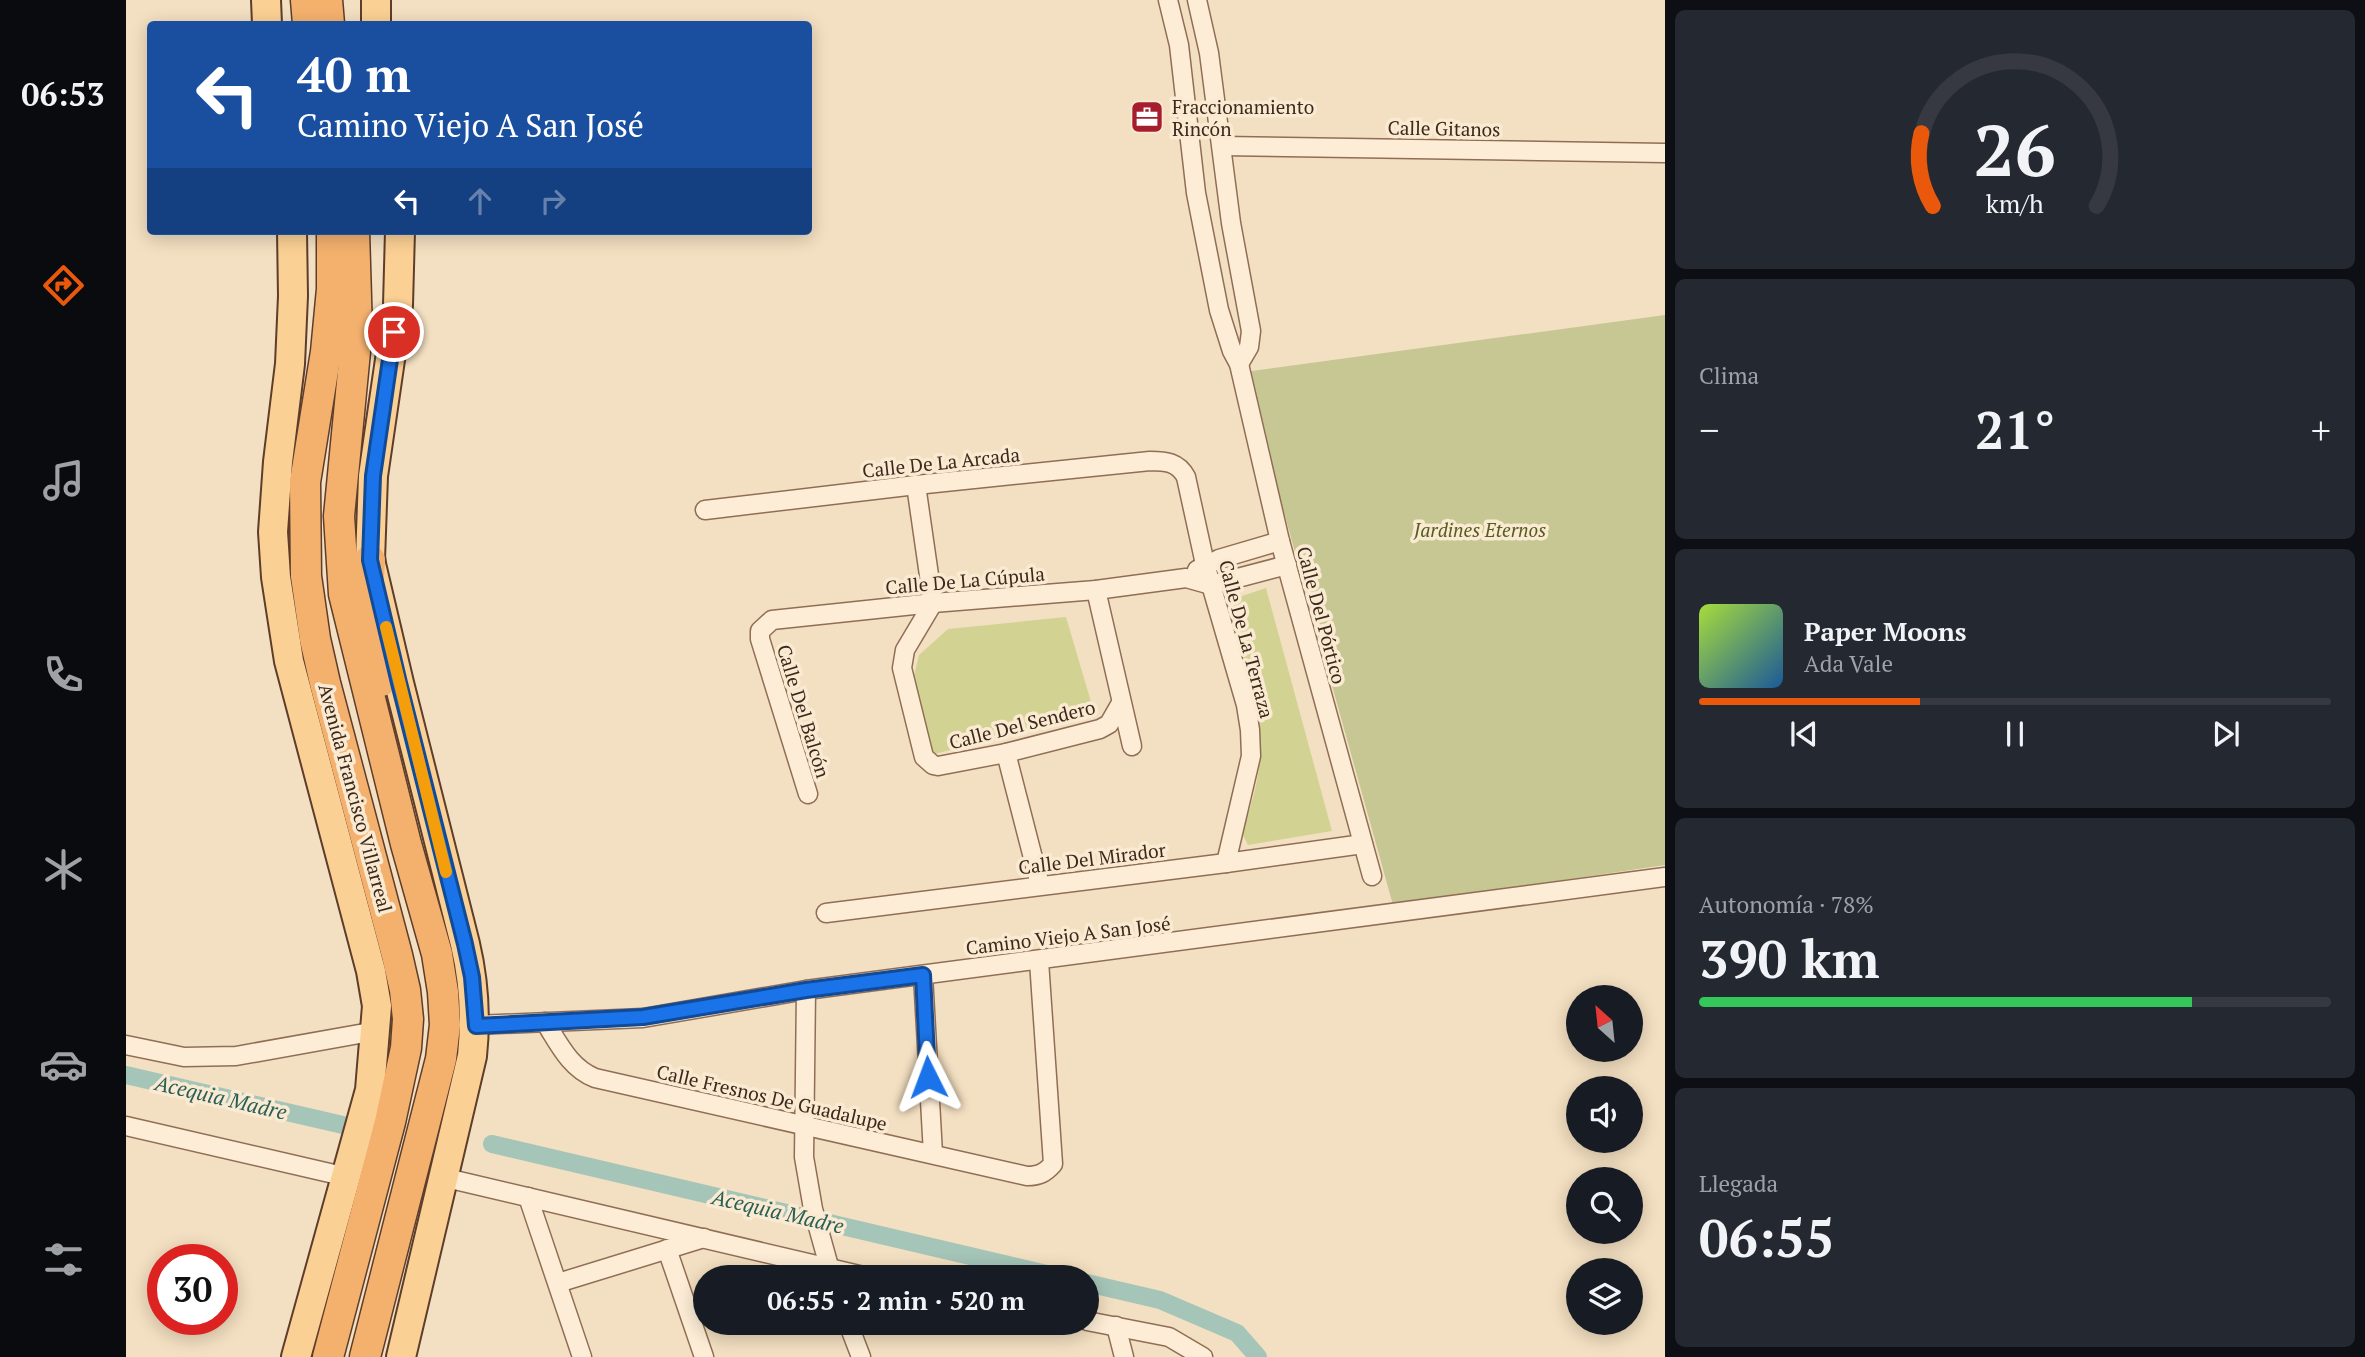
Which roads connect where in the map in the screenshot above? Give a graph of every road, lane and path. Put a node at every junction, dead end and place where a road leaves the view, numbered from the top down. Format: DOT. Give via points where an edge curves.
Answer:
graph roads {
  1 [pos="266,0"];
  2 [pos="306,0"];
  3 [pos="327,0"];
  4 [pos="376,0"];
  5 [pos="1168,0"];
  6 [pos="1197,0"];
  7 [pos="267,21"];
  8 [pos="308,21"];
  9 [pos="329,21"];
  10 [pos="376,21"];
  11 [pos="1222,146"];
  12 [pos="1665,153"];
  13 [pos="292,235"];
  14 [pos="332,235"];
  15 [pos="355,235"];
  16 [pos="400,235"];
  17 [pos="1239,364"];
  18 [pos="1181,467"];
  19 [pos="916,485"];
  20 [pos="705,510"];
  21 [pos="1280,541"];
  22 [pos="370,560"];
  23 [pos="1205,564"];
  24 [pos="1287,565"];
  25 [pos="1186,578"];
  26 [pos="1211,585"];
  27 [pos="1096,590"];
  28 [pos="933,603"];
  29 [pos="760,639"];
  30 [pos="1121,703"];
  31 [pos="1132,746"];
  32 [pos="1006,753"];
  33 [pos="808,794"];
  34 [pos="406,844"];
  35 [pos="1363,844"];
  36 [pos="1226,863"];
  37 [pos="1372,876"];
  38 [pos="1665,877"];
  39 [pos="1040,885"];
  40 [pos="826,913"];
  41 [pos="1039,961"];
  42 [pos="923,975"];
  43 [pos="806,990"];
  44 [pos="545,1022"];
  45 [pos="476,1026"];
  46 [pos="376,1031"];
  47 [pos="126,1045"];
  48 [pos="126,1126"];
  49 [pos="806,1127"];
  50 [pos="933,1154"];
  51 [pos="347,1177"];
  52 [pos="442,1177"];
  53 [pos="528,1197"];
  54 [pos="704,1238"];
  55 [pos="667,1249"];
  56 [pos="801,1265"];
  57 [pos="828,1265"];
  58 [pos="558,1283"];
  59 [pos="1099,1323"];
  60 [pos="1116,1326"];
  61 [pos="853,1335"];
  62 [pos="296,1357"];
  63 [pos="328,1357"];
  64 [pos="365,1357"];
  65 [pos="401,1357"];
  66 [pos="582,1357"];
  67 [pos="704,1357"];
  68 [pos="861,1357"];
  69 [pos="1124,1357"];
  70 [pos="1203,1357"];
  1 -- 7 [label="main road"];
  2 -- 8 [label="highway"];
  3 -- 9 [label="highway"];
  4 -- 10 [label="main road"];
  5 -- 17 [label="street, Calle Del Pórtico" via="1179,45 1198,206 1219,310"];
  6 -- 11 [label="street"];
  11 -- 12 [label="street, Calle Gitanos"];
  11 -- 17 [label="street" via="1251,331 1249,347"];
  13 -- 46 [label="main road, Avenida Francisco Villarreal" via="290,364 272,532 276,577 289,661 371,971"];
  14 -- 63 [label="highway, Avenida Francisco Villarreal" via="326,352 305,482 306,576 315,639 397,955 408,1019 402,1070"];
  15 -- 34 [label="highway, Avenida Francisco Villarreal" via="357,331 342,468 341,568 351,628"];
  16 -- 22 [label="main road" via="398,305 373,476"];
  17 -- 21 [label="street, Calle Del Pórtico"];
  18 -- 19 [label="street, Calle De La Arcada" via="1150,461"];
  18 -- 23 [label="street, Calle De La Terraza"];
  19 -- 20 [label="street, Calle De La Arcada"];
  19 -- 28 [label="street"];
  21 -- 23 [label="street, Calle De La Cúpula"];
  21 -- 24 [label="street, Calle Del Pórtico"];
  22 -- 34 [label="highway" via="368,595"];
  22 -- 45 [label="main road" via="468,955"];
  23 -- 25 [label="street, Calle De La Cúpula"];
  23 -- 26 [label="street, Calle De La Terraza"];
  24 -- 26 [label="street"];
  24 -- 35 [label="street, Calle Del Pórtico"];
  25 -- 26 [label="street, Calle De La Cúpula"];
  25 -- 27 [label="street, Calle De La Cúpula"];
  26 -- 36 [label="street, Calle De La Terraza" via="1250,730 1251,756"];
  27 -- 28 [label="street, Calle De La Cúpula"];
  27 -- 30 [label="street, Calle Del Sendero"];
  28 -- 29 [label="street, Calle De La Cúpula" via="781,618 760,631"];
  28 -- 32 [label="street, Calle Del Sendero" via="905,650 902,668 924,757 939,766"];
  29 -- 33 [label="street, Calle Del Balcón"];
  30 -- 31 [label="street, Calle Del Sendero"];
  30 -- 32 [label="street, Calle Del Sendero" via="1109,724 1100,729"];
  32 -- 39 [label="street"];
  34 -- 64 [label="highway, Avenida Francisco Villarreal" via="437,954 444,1025 441,1059"];
  35 -- 36 [label="street, Calle Del Mirador"];
  35 -- 37 [label="street, Calle Del Pórtico"];
  36 -- 39 [label="street, Calle Del Mirador"];
  38 -- 41 [label="street, Camino Viejo A San José"];
  39 -- 40 [label="street, Calle Del Mirador"];
  41 -- 42 [label="street, Camino Viejo A San José"];
  41 -- 50 [label="street, Calle Fresnos De Guadalupe" via="1053,1164 1046,1172 1027,1176"];
  42 -- 43 [label="street, Camino Viejo A San José"];
  42 -- 50 [label="street"];
  43 -- 44 [label="street, Camino Viejo A San José" via="643,1017"];
  43 -- 49 [label="street"];
  44 -- 45 [label="street, Camino Viejo A San José"];
  44 -- 49 [label="street, Calle Fresnos De Guadalupe" via="574,1065 595,1078"];
  45 -- 52 [label="main road"];
  46 -- 47 [label="street" via="236,1056 184,1058"];
  46 -- 51 [label="main road, Avenida Francisco Villarreal" via="370,1090"];
  48 -- 51 [label="street"];
  49 -- 50 [label="street, Calle Fresnos De Guadalupe"];
  49 -- 57 [label="street" via="804,1157"];
  51 -- 62 [label="main road, Avenida Francisco Villarreal"];
  52 -- 53 [label="street"];
  52 -- 65 [label="main road"];
  53 -- 54 [label="street"];
  53 -- 58 [label="street"];
  54 -- 55 [label="street"];
  54 -- 56 [label="street"];
  55 -- 58 [label="street"];
  55 -- 67 [label="street"];
  58 -- 66 [label="street"];
  59 -- 60 [label="street"];
  60 -- 69 [label="street"];
  60 -- 70 [label="street" via="1169,1337"];
  61 -- 68 [label="street"];
}
